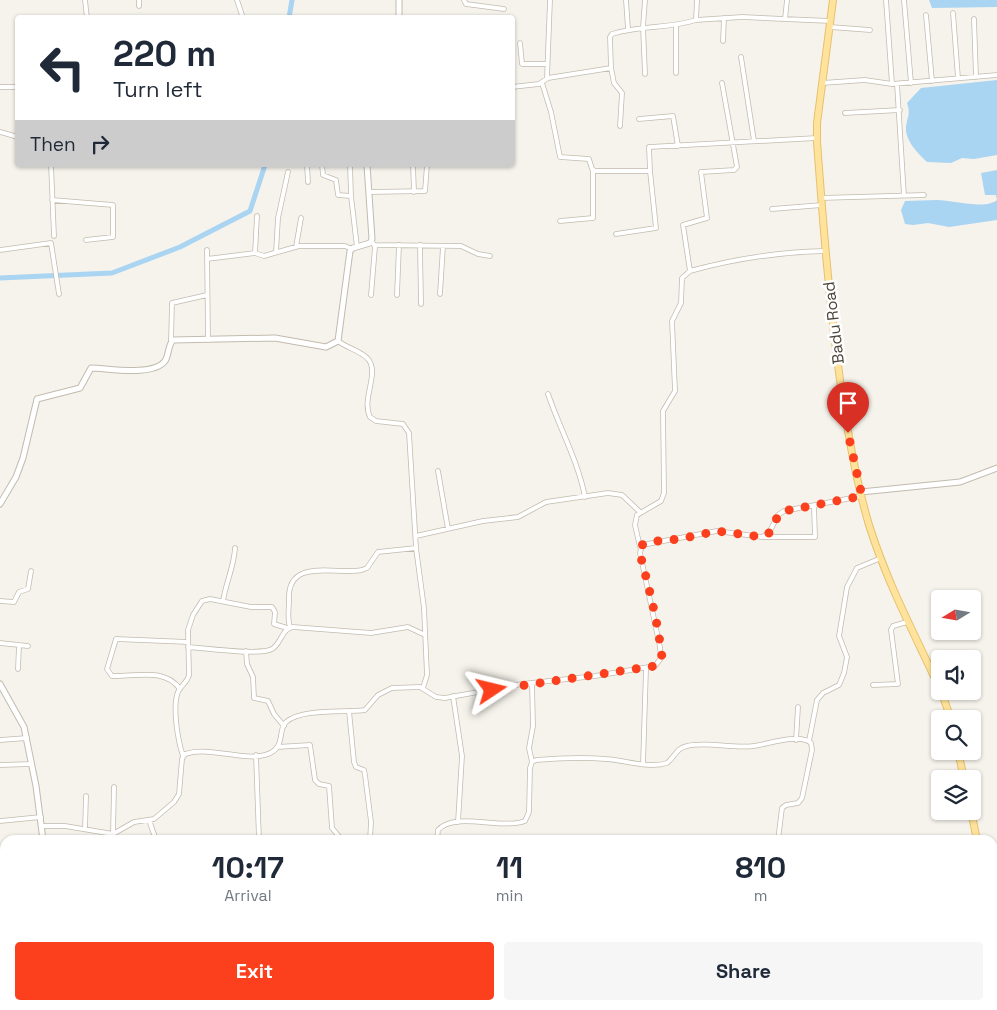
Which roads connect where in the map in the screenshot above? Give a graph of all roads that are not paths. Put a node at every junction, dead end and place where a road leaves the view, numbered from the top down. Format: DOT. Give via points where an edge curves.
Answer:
graph roads {
  1 [pos="85,0"];
  2 [pos="139,0"];
  3 [pos="237,0"];
  4 [pos="399,0"];
  5 [pos="464,0"];
  6 [pos="550,0"];
  7 [pos="626,0"];
  8 [pos="645,0"];
  9 [pos="697,0"];
  10 [pos="788,0"];
  11 [pos="833,0"];
  12 [pos="886,0"];
  13 [pos="904,0"];
  14 [pos="139,6"];
  15 [pos="504,8"];
  16 [pos="953,13"];
  17 [pos="87,15"];
  18 [pos="242,15"];
  19 [pos="399,15"];
  20 [pos="926,15"];
  21 [pos="724,18"];
  22 [pos="785,18"];
  23 [pos="974,19"];
  24 [pos="696,20"];
  25 [pos="830,24"];
  26 [pos="676,26"];
  27 [pos="643,27"];
  28 [pos="628,29"];
  29 [pos="870,30"];
  30 [pos="723,41"];
  31 [pos="520,43"];
  32 [pos="741,57"];
  33 [pos="547,64"];
  34 [pos="611,68"];
  35 [pos="676,73"];
  36 [pos="645,74"];
  37 [pos="997,75"];
  38 [pos="976,77"];
  39 [pos="547,78"];
  40 [pos="958,78"];
  41 [pos="932,81"];
  42 [pos="542,83"];
  43 [pos="722,83"];
  44 [pos="822,83"];
  45 [pos="911,83"];
  46 [pos="894,84"];
  47 [pos="0,87"];
  48 [pos="15,87"];
  49 [pos="515,87"];
  50 [pos="900,110"];
  51 [pos="845,113"];
  52 [pos="639,119"];
  53 [pos="620,126"];
  54 [pos="0,132"];
  55 [pos="15,136"];
  56 [pos="817,138"];
  57 [pos="754,142"];
  58 [pos="733,143"];
  59 [pos="678,146"];
  60 [pos="51,167"];
  61 [pos="307,167"];
  62 [pos="322,167"];
  63 [pos="350,167"];
  64 [pos="367,167"];
  65 [pos="413,167"];
  66 [pos="427,167"];
  67 [pos="592,170"];
  68 [pos="650,171"];
  69 [pos="288,172"];
  70 [pos="308,182"];
  71 [pos="369,192"];
  72 [pos="414,192"];
  73 [pos="924,195"];
  74 [pos="351,196"];
  75 [pos="904,196"];
  76 [pos="52,200"];
  77 [pos="821,201"];
  78 [pos="772,209"];
  79 [pos="257,216"];
  80 [pos="301,218"];
  81 [pos="560,220"];
  82 [pos="616,234"];
  83 [pos="54,236"];
  84 [pos="86,240"];
  85 [pos="373,243"];
  86 [pos="399,245"];
  87 [pos="420,245"];
  88 [pos="443,246"];
  89 [pos="296,247"];
  90 [pos="355,248"];
  91 [pos="0,250"];
  92 [pos="206,250"];
  93 [pos="825,251"];
  94 [pos="276,252"];
  95 [pos="255,253"];
  96 [pos="490,256"];
  97 [pos="207,259"];
  98 [pos="690,271"];
  99 [pos="60,294"];
  100 [pos="440,294"];
  101 [pos="207,295"];
  102 [pos="371,295"];
  103 [pos="396,295"];
  104 [pos="421,304"];
  105 [pos="208,340"];
  106 [pos="172,341"];
  107 [pos="338,341"];
  108 [pos="548,394"];
  109 [pos="997,468"];
  110 [pos="438,471"];
  111 [pos="861,494"];
  112 [pos="585,497"];
  113 [pos="0,504"];
  114 [pos="814,506"];
  115 [pos="640,512"];
  116 [pos="448,528"];
  117 [pos="416,536"];
  118 [pos="762,537"];
  119 [pos="640,547"];
  120 [pos="236,548"];
  121 [pos="416,548"];
  122 [pos="881,558"];
  123 [pos="31,571"];
  124 [pos="0,601"];
  125 [pos="223,601"];
  126 [pos="907,622"];
  127 [pos="289,628"];
  128 [pos="423,634"];
  129 [pos="0,643"];
  130 [pos="188,644"];
  131 [pos="19,645"];
  132 [pos="28,646"];
  133 [pos="246,651"];
  134 [pos="18,669"];
  135 [pos="646,669"];
  136 [pos="931,670"];
  137 [pos="532,683"];
  138 [pos="0,684"];
  139 [pos="873,685"];
  140 [pos="423,688"];
  141 [pos="180,689"];
  142 [pos="453,696"];
  143 [pos="798,707"];
  144 [pos="349,711"];
  145 [pos="284,726"];
  146 [pos="26,738"];
  147 [pos="0,740"];
  148 [pos="796,740"];
  149 [pos="809,741"];
  150 [pos="277,747"];
  151 [pos="256,755"];
  152 [pos="183,756"];
  153 [pos="532,762"];
  154 [pos="0,764"];
  155 [pos="32,764"];
  156 [pos="643,764"];
  157 [pos="114,787"];
  158 [pos="86,796"];
  159 [pos="41,817"];
  160 [pos="149,820"];
  161 [pos="973,820"];
  162 [pos="0,821"];
  163 [pos="458,822"];
  164 [pos="43,826"];
  165 [pos="86,829"];
  166 [pos="115,834"];
  167 [pos="43,835"];
  168 [pos="154,835"];
  169 [pos="260,835"];
  170 [pos="338,835"];
  171 [pos="371,835"];
  172 [pos="438,835"];
  173 [pos="779,835"];
  174 [pos="975,835"];
  1 -- 17 [label="street"];
  2 -- 14 [label="street"];
  3 -- 18 [label="street"];
  4 -- 19 [label="street"];
  5 -- 15 [label="street" via="466,4"];
  6 -- 33 [label="street"];
  7 -- 28 [label="street"];
  8 -- 27 [label="street"];
  9 -- 24 [label="street"];
  10 -- 22 [label="street"];
  11 -- 25 [label="main road, Badu Road"];
  12 -- 46 [label="street"];
  13 -- 45 [label="street"];
  16 -- 40 [label="street"];
  20 -- 41 [label="street"];
  21 -- 22 [label="street"];
  21 -- 24 [label="street"];
  21 -- 30 [label="street"];
  22 -- 25 [label="street"];
  23 -- 38 [label="street"];
  24 -- 26 [label="street"];
  25 -- 29 [label="street"];
  25 -- 44 [label="main road, Badu Road"];
  26 -- 27 [label="street"];
  26 -- 35 [label="street"];
  27 -- 28 [label="street"];
  27 -- 36 [label="street"];
  28 -- 34 [label="street" via="610,36"];
  31 -- 33 [label="street" via="522,64"];
  32 -- 57 [label="street"];
  33 -- 39 [label="street"];
  34 -- 39 [label="street"];
  34 -- 53 [label="street" via="614,82 622,93"];
  37 -- 38 [label="street"];
  38 -- 40 [label="street"];
  39 -- 42 [label="street"];
  40 -- 41 [label="street"];
  41 -- 45 [label="street"];
  42 -- 49 [label="street"];
  42 -- 67 [label="street" via="559,156 590,159"];
  43 -- 58 [label="street"];
  44 -- 46 [label="street" via="866,80"];
  44 -- 56 [label="main road, Badu Road"];
  45 -- 46 [label="street"];
  46 -- 50 [label="street"];
  47 -- 48 [label="street"];
  50 -- 51 [label="street"];
  50 -- 75 [label="street"];
  52 -- 59 [label="street" via="674,116"];
  54 -- 55 [label="street"];
  56 -- 57 [label="street"];
  56 -- 77 [label="main road, Badu Road"];
  57 -- 58 [label="street"];
  58 -- 59 [label="street"];
  58 -- 98 [label="street" via="737,168 700,172 707,218 683,225"];
  59 -- 68 [label="street" via="649,148"];
  60 -- 76 [label="street"];
  61 -- 70 [label="street"];
  62 -- 74 [label="street" via="323,175 336,180 338,196"];
  63 -- 74 [label="street"];
  64 -- 71 [label="street"];
  65 -- 72 [label="street"];
  66 -- 72 [label="street" via="427,190"];
  67 -- 68 [label="street"];
  67 -- 81 [label="street" via="594,218"];
  68 -- 82 [label="street" via="656,228"];
  69 -- 94 [label="street" via="278,218"];
  71 -- 72 [label="street"];
  71 -- 85 [label="street"];
  73 -- 75 [label="street"];
  74 -- 90 [label="street"];
  75 -- 77 [label="street"];
  76 -- 83 [label="street"];
  76 -- 84 [label="street" via="113,205 113,237"];
  77 -- 78 [label="street"];
  77 -- 93 [label="main road, Badu Road"];
  79 -- 95 [label="street"];
  80 -- 89 [label="street"];
  85 -- 86 [label="street"];
  85 -- 90 [label="street"];
  85 -- 102 [label="street"];
  86 -- 87 [label="street"];
  86 -- 103 [label="street"];
  87 -- 88 [label="street"];
  87 -- 104 [label="street"];
  88 -- 96 [label="street" via="461,246"];
  88 -- 100 [label="street"];
  89 -- 90 [label="street"];
  89 -- 94 [label="street"];
  90 -- 107 [label="street"];
  91 -- 99 [label="street" via="51,243"];
  92 -- 97 [label="street"];
  93 -- 98 [label="street" via="764,255"];
  93 -- 111 [label="main road, Badu Road" via="846,415"];
  94 -- 95 [label="street" via="264,256"];
  95 -- 97 [label="street"];
  97 -- 101 [label="street"];
  98 -- 115 [label="street" via="682,278 680,308 672,321 676,386 674,396 663,411 664,493 658,503"];
  101 -- 105 [label="street"];
  101 -- 106 [label="street" via="172,303"];
  105 -- 106 [label="street"];
  105 -- 107 [label="street" via="275,338 326,347"];
  106 -- 113 [label="street" via="161,365 137,371 92,368 80,388 37,399 23,458"];
  107 -- 117 [label="street" via="370,362 372,373 367,405 370,417 376,421 403,424 408,429"];
  108 -- 112 [label="street" via="579,468"];
  109 -- 111 [label="street" via="960,482"];
  110 -- 116 [label="street"];
  111 -- 114 [label="street"];
  111 -- 122 [label="main road, Badu Road"];
  112 -- 115 [label="street" via="618,493"];
  112 -- 116 [label="street" via="538,504 518,517"];
  114 -- 118 [label="street" via="784,511 769,533"];
  114 -- 118 [label="street" via="816,531 813,538"];
  115 -- 119 [label="street" via="635,525"];
  116 -- 117 [label="street"];
  117 -- 121 [label="street"];
  118 -- 119 [label="street" via="717,531 647,542"];
  119 -- 135 [label="street" via="662,658 655,666"];
  120 -- 125 [label="street"];
  121 -- 127 [label="street" via="381,551 362,570 310,571 297,576 289,586"];
  121 -- 128 [label="street" via="424,608"];
  122 -- 126 [label="main road, Badu Road"];
  122 -- 149 [label="street" via="857,568 850,578 839,636 846,652 844,673 839,685 817,700"];
  123 -- 124 [label="street" via="28,589 19,592 14,602"];
  125 -- 127 [label="street" via="272,608 274,624"];
  125 -- 130 [label="street" via="202,601 190,622"];
  126 -- 136 [label="main road, Badu Road"];
  126 -- 139 [label="street" via="892,626 891,630 898,684"];
  127 -- 128 [label="street" via="371,633 408,628"];
  127 -- 133 [label="street" via="273,648"];
  128 -- 140 [label="street" via="427,675"];
  129 -- 131 [label="street"];
  130 -- 133 [label="street"];
  130 -- 141 [label="street" via="189,675"];
  130 -- 141 [label="street" via="121,638 113,642 108,662 110,675 163,676"];
  131 -- 132 [label="street"];
  131 -- 134 [label="street"];
  133 -- 145 [label="street" via="253,677 254,698 268,701"];
  135 -- 137 [label="street"];
  135 -- 156 [label="street"];
  137 -- 142 [label="street"];
  137 -- 153 [label="street" via="533,726 529,748"];
  138 -- 146 [label="street"];
  140 -- 142 [label="street" via="440,698"];
  140 -- 144 [label="street" via="387,690 378,695 368,708"];
  141 -- 152 [label="street" via="176,717"];
  142 -- 163 [label="street" via="462,756"];
  143 -- 148 [label="street"];
  144 -- 145 [label="street" via="303,716 287,721"];
  144 -- 171 [label="street" via="354,762 365,775"];
  145 -- 150 [label="street"];
  146 -- 147 [label="street"];
  146 -- 155 [label="street"];
  148 -- 149 [label="street"];
  148 -- 156 [label="street" via="748,747 689,745 676,751 667,763"];
  149 -- 173 [label="street" via="811,761 802,798 798,803 782,808"];
  150 -- 151 [label="street" via="268,754"];
  150 -- 170 [label="street" via="310,745 315,780 329,786 332,828"];
  151 -- 152 [label="street" via="203,752"];
  151 -- 169 [label="street"];
  152 -- 160 [label="street" via="179,794 161,814"];
  153 -- 156 [label="street" via="565,757"];
  153 -- 163 [label="street" via="529,812 525,821 509,825"];
  154 -- 155 [label="street"];
  155 -- 159 [label="street"];
  157 -- 166 [label="street"];
  158 -- 165 [label="street"];
  159 -- 162 [label="street"];
  159 -- 164 [label="street"];
  160 -- 166 [label="street" via="134,822"];
  160 -- 168 [label="street"];
  161 -- 174 [label="main road"];
  163 -- 172 [label="street" via="440,827"];
  164 -- 165 [label="street"];
  164 -- 167 [label="street"];
  165 -- 166 [label="street"];
}
